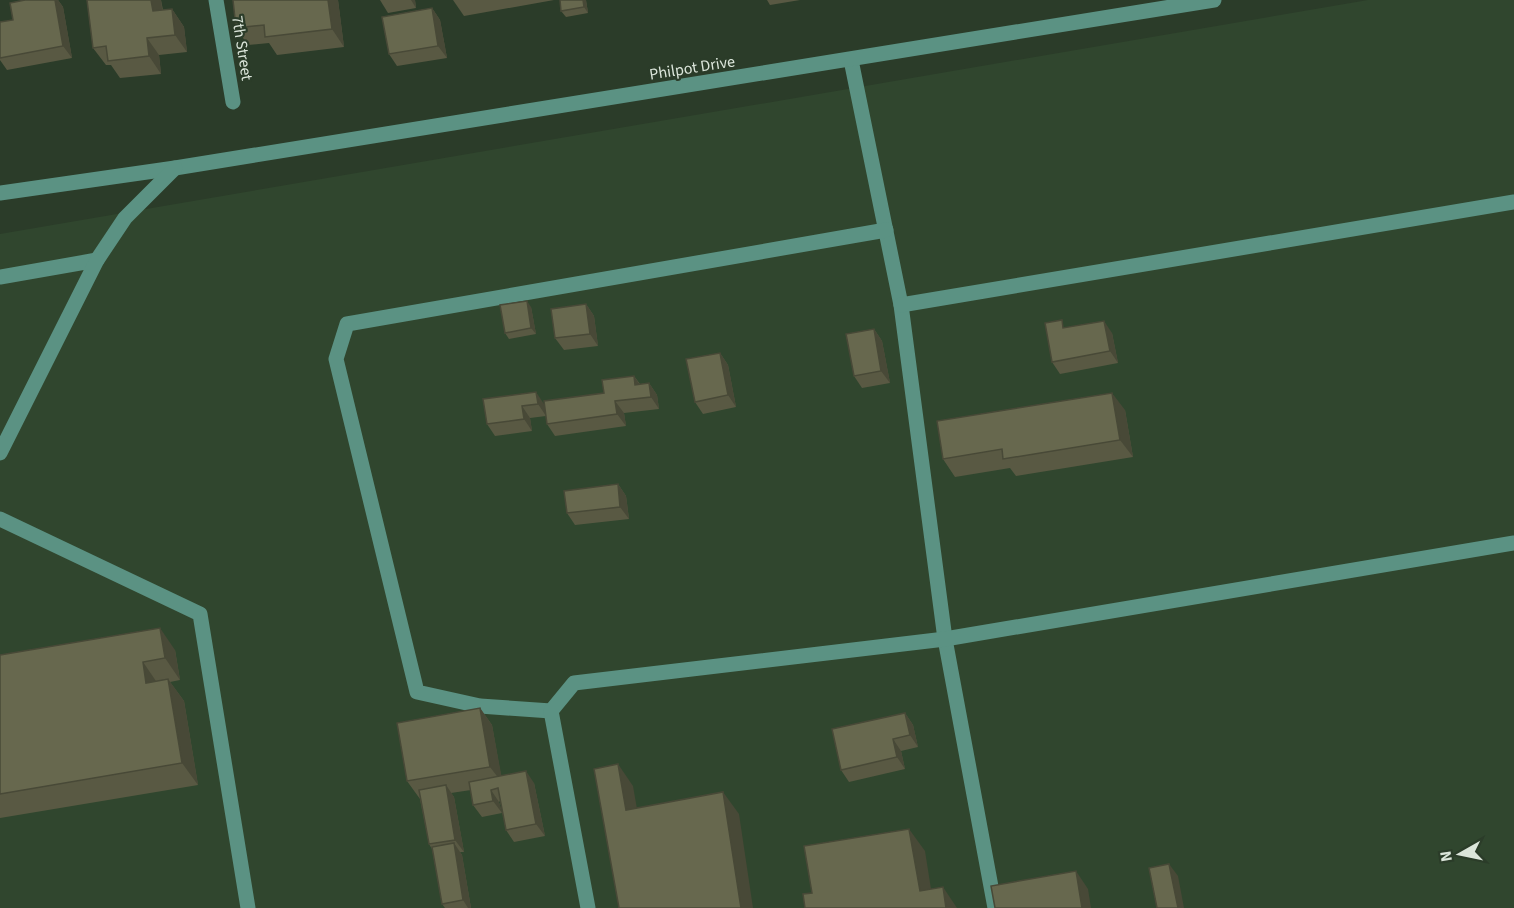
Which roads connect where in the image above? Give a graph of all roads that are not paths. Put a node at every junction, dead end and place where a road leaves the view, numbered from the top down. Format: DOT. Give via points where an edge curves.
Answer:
graph roads {
  1 [pos="216,0"];
  2 [pos="1214,0"];
  3 [pos="851,60"];
  4 [pos="233,102"];
  5 [pos="175,168"];
  6 [pos="0,193"];
  7 [pos="1514,202"];
  8 [pos="886,230"];
  9 [pos="97,260"];
  10 [pos="0,277"];
  11 [pos="901,305"];
  12 [pos="0,453"];
  13 [pos="0,519"];
  14 [pos="1514,543"];
  15 [pos="945,639"];
  16 [pos="551,711"];
  17 [pos="248,908"];
  18 [pos="588,908"];
  19 [pos="995,908"];
  1 -- 4 [label="street, 7th Street"];
  2 -- 3 [label="street, Philpot Drive"];
  3 -- 5 [label="street, Philpot Drive"];
  3 -- 8 [label="street"];
  5 -- 6 [label="street, Philpot Drive"];
  5 -- 9 [label="street" via="125,218"];
  7 -- 11 [label="street"];
  8 -- 11 [label="street"];
  8 -- 16 [label="street" via="347,324 336,359 417,692 480,706"];
  9 -- 10 [label="street"];
  9 -- 12 [label="street"];
  11 -- 15 [label="street"];
  13 -- 17 [label="street" via="200,614"];
  14 -- 15 [label="street"];
  15 -- 16 [label="street" via="574,683"];
  15 -- 19 [label="street"];
  16 -- 18 [label="street"];
}
